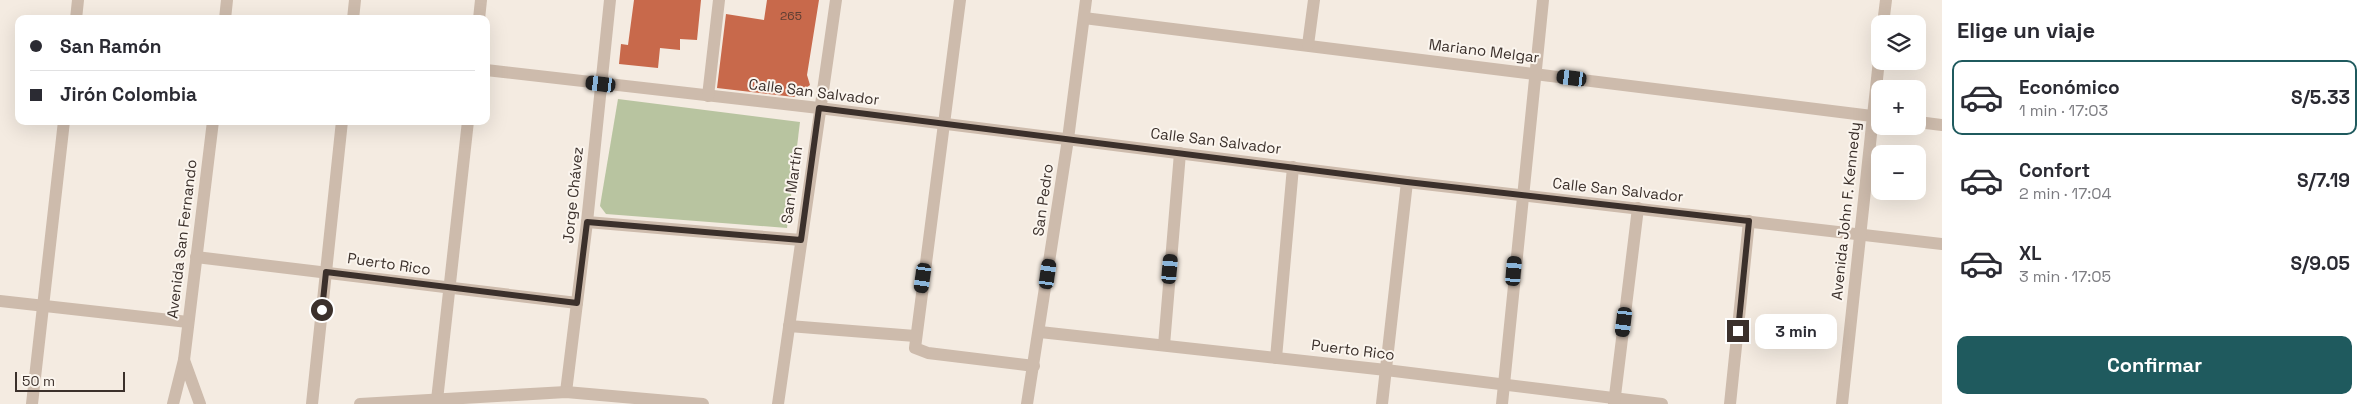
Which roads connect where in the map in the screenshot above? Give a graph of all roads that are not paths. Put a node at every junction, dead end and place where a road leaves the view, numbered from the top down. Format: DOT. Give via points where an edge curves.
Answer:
graph roads {
  1 [pos="78,0"];
  2 [pos="227,0"];
  3 [pos="355,0"];
  4 [pos="481,0"];
  5 [pos="610,0"];
  6 [pos="719,0"];
  7 [pos="836,0"];
  8 [pos="960,0"];
  9 [pos="1086,0"];
  10 [pos="1314,0"];
  11 [pos="1543,0"];
  12 [pos="1886,0"];
  13 [pos="76,15"];
  14 [pos="225,15"];
  15 [pos="353,15"];
  16 [pos="479,15"];
  17 [pos="1884,15"];
  18 [pos="1084,18"];
  19 [pos="1308,45"];
  20 [pos="490,70"];
  21 [pos="1535,73"];
  22 [pos="601,84"];
  23 [pos="708,96"];
  24 [pos="819,108"];
  25 [pos="1871,116"];
  26 [pos="1926,123"];
  27 [pos="944,124"];
  28 [pos="64,125"];
  29 [pos="212,125"];
  30 [pos="342,125"];
  31 [pos="468,125"];
  32 [pos="1942,125"];
  33 [pos="1874,135"];
  34 [pos="1068,140"];
  35 [pos="1180,153"];
  36 [pos="1293,168"];
  37 [pos="1407,182"];
  38 [pos="1522,196"];
  39 [pos="1638,208"];
  40 [pos="1749,221"];
  41 [pos="587,222"];
  42 [pos="1860,234"];
  43 [pos="801,240"];
  44 [pos="1942,244"];
  45 [pos="196,257"];
  46 [pos="326,272"];
  47 [pos="450,288"];
  48 [pos="0,301"];
  49 [pos="577,303"];
  50 [pos="42,306"];
  51 [pos="188,322"];
  52 [pos="789,326"];
  53 [pos="1040,332"];
  54 [pos="915,342"];
  55 [pos="1164,345"];
  56 [pos="1276,358"];
  57 [pos="184,360"];
  58 [pos="1034,366"];
  59 [pos="1386,370"];
  60 [pos="1504,385"];
  61 [pos="566,392"];
  62 [pos="437,400"];
  63 [pos="531,400"];
  64 [pos="1614,401"];
  65 [pos="676,403"];
  66 [pos="32,404"];
  67 [pos="173,404"];
  68 [pos="200,404"];
  69 [pos="312,404"];
  70 [pos="360,404"];
  71 [pos="703,404"];
  72 [pos="778,404"];
  73 [pos="1027,404"];
  74 [pos="1382,404"];
  75 [pos="1502,404"];
  76 [pos="1662,404"];
  77 [pos="1730,404"];
  78 [pos="1842,404"];
  1 -- 13 [label="street"];
  2 -- 14 [label="street"];
  3 -- 15 [label="street"];
  4 -- 16 [label="street"];
  5 -- 22 [label="street, Jorge Chávez"];
  6 -- 23 [label="street"];
  7 -- 24 [label="street, San Martín"];
  8 -- 27 [label="street"];
  9 -- 18 [label="street, San Pedro"];
  10 -- 19 [label="street"];
  11 -- 21 [label="street"];
  12 -- 17 [label="street"];
  18 -- 19 [label="street, Mariano Melgar"];
  18 -- 34 [label="street, San Pedro"];
  19 -- 21 [label="street, Mariano Melgar"];
  20 -- 22 [label="street, Calle San Salvador"];
  21 -- 25 [label="street, Mariano Melgar"];
  21 -- 38 [label="street"];
  22 -- 23 [label="street, Calle San Salvador"];
  22 -- 41 [label="street, Jorge Chávez"];
  23 -- 24 [label="street, Calle San Salvador"];
  24 -- 27 [label="street, Calle San Salvador"];
  24 -- 43 [label="street, San Martín"];
  26 -- 32 [label="street"];
  27 -- 34 [label="street, Calle San Salvador"];
  27 -- 54 [label="street"];
  28 -- 50 [label="street"];
  29 -- 45 [label="street, Avenida San Fernando"];
  30 -- 46 [label="street"];
  31 -- 47 [label="street"];
  33 -- 42 [label="street, Avenida John F. Kennedy"];
  34 -- 35 [label="street, Calle San Salvador"];
  34 -- 53 [label="street, San Pedro"];
  35 -- 36 [label="street, Calle San Salvador"];
  35 -- 55 [label="street"];
  36 -- 37 [label="street, Calle San Salvador"];
  36 -- 56 [label="street"];
  37 -- 38 [label="street, Calle San Salvador"];
  37 -- 59 [label="street"];
  38 -- 39 [label="street, Calle San Salvador"];
  38 -- 60 [label="street"];
  39 -- 40 [label="street, Calle San Salvador"];
  39 -- 64 [label="street"];
  40 -- 42 [label="street, Calle San Salvador"];
  40 -- 77 [label="street"];
  41 -- 43 [label="street"];
  41 -- 49 [label="street, Jorge Chávez"];
  42 -- 44 [label="street, Calle San Salvador"];
  42 -- 78 [label="street, Avenida John F. Kennedy"];
  43 -- 52 [label="street, San Martín"];
  45 -- 46 [label="street, Puerto Rico"];
  45 -- 51 [label="street, Avenida San Fernando"];
  46 -- 47 [label="street, Puerto Rico"];
  46 -- 69 [label="street"];
  47 -- 49 [label="street, Puerto Rico"];
  47 -- 62 [label="street"];
  48 -- 50 [label="street"];
  49 -- 61 [label="street, Jorge Chávez"];
  50 -- 51 [label="street"];
  50 -- 66 [label="street"];
  51 -- 57 [label="street, Avenida San Fernando"];
  52 -- 54 [label="street"];
  52 -- 72 [label="street, San Martín"];
  53 -- 55 [label="street, Puerto Rico"];
  53 -- 58 [label="street, San Pedro"];
  54 -- 58 [label="street" via="928,353"];
  55 -- 56 [label="street, Puerto Rico"];
  56 -- 59 [label="street, Puerto Rico"];
  57 -- 67 [label="street, Avenida San Fernando"];
  57 -- 68 [label="street"];
  58 -- 73 [label="street, San Pedro"];
  59 -- 60 [label="street, Puerto Rico"];
  59 -- 74 [label="street"];
  60 -- 64 [label="street, Puerto Rico"];
  60 -- 75 [label="street"];
  61 -- 63 [label="street"];
  61 -- 65 [label="street"];
  62 -- 63 [label="street"];
  62 -- 70 [label="street"];
  64 -- 76 [label="street, Puerto Rico"];
  65 -- 71 [label="street"];
}
